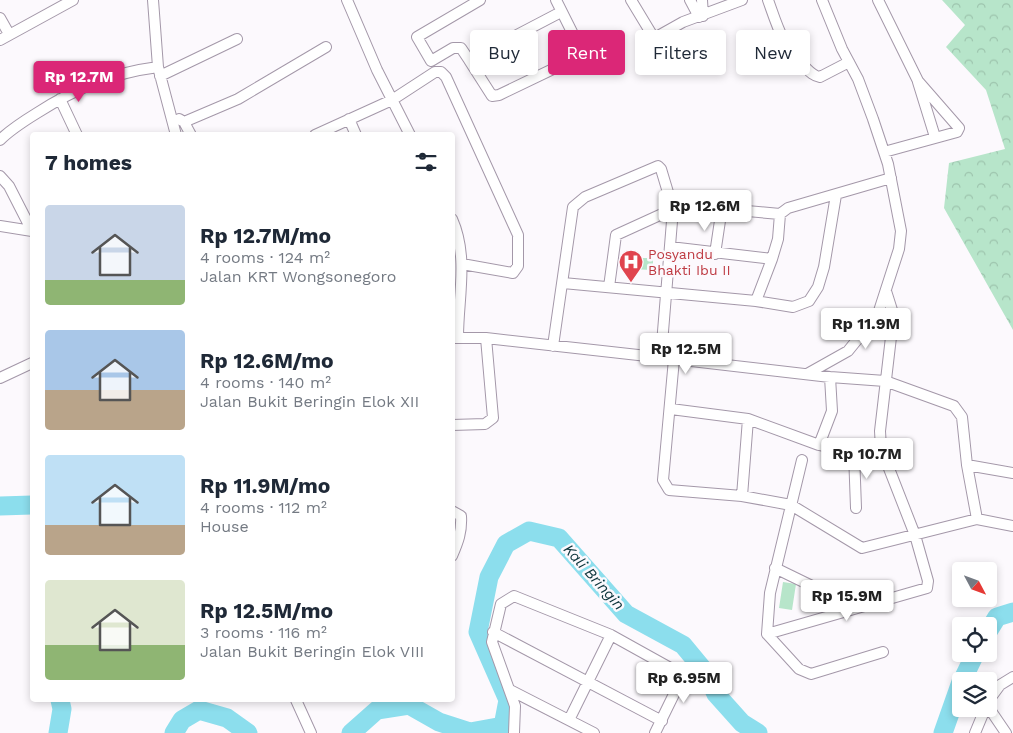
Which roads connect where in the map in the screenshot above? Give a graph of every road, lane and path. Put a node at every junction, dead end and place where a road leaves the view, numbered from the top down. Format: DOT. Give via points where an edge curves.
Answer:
graph roads {
  1 [pos="73,0"];
  2 [pos="153,0"];
  3 [pos="347,0"];
  4 [pos="480,0"];
  5 [pos="556,0"];
  6 [pos="631,0"];
  7 [pos="690,0"];
  8 [pos="702,0"];
  9 [pos="742,0"];
  10 [pos="768,0"];
  11 [pos="822,0"];
  12 [pos="878,0"];
  13 [pos="561,12"];
  14 [pos="701,16"];
  15 [pos="0,18"];
  16 [pos="527,30"];
  17 [pos="649,30"];
  18 [pos="671,30"];
  19 [pos="5,37"];
  20 [pos="237,39"];
  21 [pos="326,47"];
  22 [pos="470,60"];
  23 [pos="849,62"];
  24 [pos="159,72"];
  25 [pos="479,75"];
  26 [pos="918,81"];
  27 [pos="60,99"];
  28 [pos="392,100"];
  29 [pos="172,115"];
  30 [pos="349,119"];
  31 [pos="184,122"];
  32 [pos="75,132"];
  33 [pos="175,132"];
  34 [pos="189,132"];
  35 [pos="322,132"];
  36 [pos="355,132"];
  37 [pos="408,132"];
  38 [pos="1,137"];
  39 [pos="935,138"];
  40 [pos="884,152"];
  41 [pos="0,176"];
  42 [pos="891,178"];
  43 [pos="836,195"];
  44 [pos="673,209"];
  45 [pos="780,214"];
  46 [pos="0,226"];
  47 [pos="455,226"];
  48 [pos="30,227"];
  49 [pos="30,231"];
  50 [pos="670,247"];
  51 [pos="715,254"];
  52 [pos="772,259"];
  53 [pos="459,270"];
  54 [pos="563,283"];
  55 [pos="609,287"];
  56 [pos="886,291"];
  57 [pos="666,293"];
  58 [pos="756,301"];
  59 [pos="456,337"];
  60 [pos="486,338"];
  61 [pos="553,346"];
  62 [pos="661,356"];
  63 [pos="674,359"];
  64 [pos="30,364"];
  65 [pos="807,374"];
  66 [pos="830,377"];
  67 [pos="0,378"];
  68 [pos="885,382"];
  69 [pos="671,409"];
  70 [pos="748,419"];
  71 [pos="455,425"];
  72 [pos="819,445"];
  73 [pos="881,448"];
  74 [pos="854,453"];
  75 [pos="802,460"];
  76 [pos="967,465"];
  77 [pos="1013,473"];
  78 [pos="742,496"];
  79 [pos="791,505"];
  80 [pos="856,508"];
  81 [pos="455,513"];
  82 [pos="977,520"];
  83 [pos="1013,526"];
  84 [pos="915,535"];
  85 [pos="455,549"];
  86 [pos="775,568"];
  87 [pos="855,607"];
  88 [pos="493,632"];
  89 [pos="767,634"];
  90 [pos="611,635"];
  91 [pos="883,652"];
  92 [pos="1013,677"];
  93 [pos="590,681"];
  94 [pos="997,689"];
  95 [pos="510,690"];
  96 [pos="299,702"];
  97 [pos="981,717"];
  98 [pos="995,717"];
  99 [pos="569,720"];
  100 [pos="662,720"];
  101 [pos="311,733"];
  102 [pos="514,733"];
  103 [pos="594,733"];
  104 [pos="655,733"];
  105 [pos="974,733"];
  106 [pos="1006,733"];
  1 -- 19 [label="street"];
  2 -- 24 [label="street"];
  3 -- 28 [label="street"];
  4 -- 22 [label="street" via="417,37 431,61 453,48 461,48"];
  5 -- 13 [label="street"];
  6 -- 17 [label="street"];
  7 -- 14 [label="street"];
  8 -- 14 [label="street"];
  9 -- 14 [label="street"];
  10 -- 23 [label="street" via="781,38 796,59 815,76 820,77"];
  11 -- 23 [label="street"];
  12 -- 26 [label="street"];
  13 -- 16 [label="street"];
  13 -- 25 [label="street" via="580,48 578,57 499,95 492,96"];
  14 -- 18 [label="street"];
  15 -- 19 [label="street"];
  20 -- 24 [label="street"];
  21 -- 31 [label="street" via="238,100"];
  23 -- 40 [label="street"];
  24 -- 27 [label="street" via="93,82"];
  24 -- 29 [label="street"];
  26 -- 39 [label="street"];
  26 -- 39 [label="street" via="959,128 957,132"];
  27 -- 32 [label="street"];
  27 -- 38 [label="street"];
  28 -- 30 [label="street"];
  28 -- 37 [label="street"];
  28 -- 53 [label="street" via="435,72 442,72 504,200 519,240 516,271"];
  29 -- 31 [label="street"];
  29 -- 33 [label="street"];
  30 -- 35 [label="street"];
  30 -- 36 [label="street"];
  31 -- 34 [label="street"];
  39 -- 40 [label="street"];
  40 -- 42 [label="street"];
  41 -- 48 [label="street" via="9,186"];
  42 -- 43 [label="street"];
  42 -- 56 [label="street" via="901,231 899,250"];
  43 -- 45 [label="street" via="788,208"];
  43 -- 58 [label="street" via="824,267 818,287 809,301 793,307"];
  44 -- 50 [label="street"];
  44 -- 54 [label="street" via="658,166 580,200 572,212"];
  44 -- 55 [label="street" via="616,235"];
  45 -- 51 [label="street" via="725,209 721,214"];
  45 -- 52 [label="street"];
  46 -- 49 [label="street"];
  47 -- 53 [label="street"];
  50 -- 51 [label="street"];
  50 -- 57 [label="street"];
  51 -- 52 [label="street"];
  52 -- 58 [label="street"];
  53 -- 59 [label="street"];
  54 -- 55 [label="street"];
  54 -- 61 [label="street"];
  55 -- 57 [label="street"];
  56 -- 65 [label="street" via="878,314 848,351"];
  56 -- 68 [label="street" via="893,320"];
  57 -- 58 [label="street"];
  57 -- 62 [label="street"];
  59 -- 60 [label="street"];
  60 -- 61 [label="street"];
  60 -- 71 [label="street" via="493,418 485,424"];
  61 -- 62 [label="street"];
  62 -- 63 [label="street"];
  63 -- 65 [label="street"];
  63 -- 69 [label="street"];
  64 -- 67 [label="street"];
  65 -- 66 [label="street"];
  66 -- 68 [label="street"];
  66 -- 72 [label="street" via="832,411"];
  68 -- 73 [label="street"];
  68 -- 76 [label="street" via="954,406 962,417"];
  69 -- 70 [label="street"];
  69 -- 78 [label="street" via="665,486 674,491"];
  70 -- 72 [label="street"];
  70 -- 78 [label="street"];
  72 -- 74 [label="street"];
  73 -- 74 [label="street"];
  73 -- 84 [label="street"];
  74 -- 80 [label="street"];
  75 -- 79 [label="street"];
  76 -- 77 [label="street"];
  76 -- 82 [label="street"];
  78 -- 79 [label="street"];
  79 -- 84 [label="street" via="862,548"];
  79 -- 86 [label="street"];
  81 -- 85 [label="street" via="461,516 461,534"];
  82 -- 83 [label="street"];
  82 -- 84 [label="street"];
  84 -- 87 [label="street" via="928,588"];
  86 -- 87 [label="street"];
  86 -- 89 [label="street"];
  87 -- 89 [label="street"];
  88 -- 90 [label="street" via="501,604 514,596"];
  88 -- 93 [label="street"];
  88 -- 95 [label="street" via="492,642"];
  89 -- 91 [label="street" via="799,669 811,674"];
  90 -- 93 [label="street"];
  90 -- 100 [label="street" via="674,670 677,688"];
  92 -- 94 [label="street"];
  93 -- 99 [label="street"];
  93 -- 100 [label="street"];
  95 -- 99 [label="street"];
  95 -- 102 [label="street" via="515,706"];
  96 -- 101 [label="street"];
  97 -- 105 [label="street"];
  98 -- 106 [label="street"];
  99 -- 103 [label="street"];
  100 -- 104 [label="street"];
}
